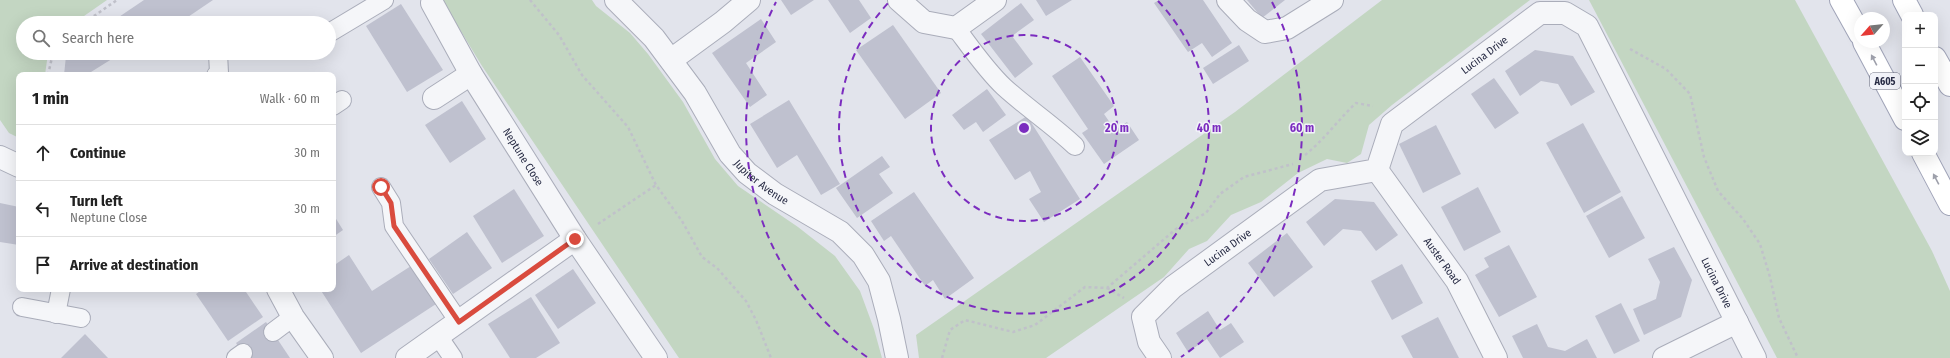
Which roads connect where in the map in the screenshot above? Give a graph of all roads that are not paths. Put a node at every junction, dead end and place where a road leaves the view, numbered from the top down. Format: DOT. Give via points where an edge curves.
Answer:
graph roads {
  1 [pos="384,0"];
  2 [pos="616,0"];
  3 [pos="749,0"];
  4 [pos="899,0"];
  5 [pos="995,0"];
  6 [pos="1228,0"];
  7 [pos="1332,0"];
  8 [pos="1841,0"];
  9 [pos="1904,0"];
  10 [pos="429,2"];
  11 [pos="1910,12"];
  12 [pos="1854,23"];
  13 [pos="956,28"];
  14 [pos="336,29"];
  15 [pos="1867,48"];
  16 [pos="218,60"];
  17 [pos="670,60"];
  18 [pos="1938,63"];
  19 [pos="219,72"];
  20 [pos="471,74"];
  21 [pos="1950,85"];
  22 [pos="434,98"];
  23 [pos="1902,113"];
  24 [pos="1075,146"];
  25 [pos="1925,156"];
  26 [pos="0,157"];
  27 [pos="16,165"];
  28 [pos="1377,170"];
  29 [pos="381,187"];
  30 [pos="1950,204"];
  31 [pos="575,239"];
  32 [pos="60,292"];
  33 [pos="280,292"];
  34 [pos="22,307"];
  35 [pos="56,314"];
  36 [pos="294,317"];
  37 [pos="81,318"];
  38 [pos="459,322"];
  39 [pos="1737,322"];
  40 [pos="273,332"];
  41 [pos="438,336"];
  42 [pos="649,356"];
  43 [pos="322,358"];
  44 [pos="407,358"];
  45 [pos="453,358"];
  46 [pos="897,358"];
  47 [pos="1160,358"];
  48 [pos="1496,358"];
  49 [pos="1664,358"];
  50 [pos="1755,358"];
  1 -- 14 [label="lane"];
  2 -- 17 [label="street, Jupiter Avenue" via="654,38"];
  3 -- 17 [label="street"];
  4 -- 13 [label="street" via="924,22"];
  5 -- 13 [label="street"];
  6 -- 7 [label="street" via="1247,20 1265,32 1287,28"];
  8 -- 12 [label="main road"];
  9 -- 11 [label="main road"];
  10 -- 20 [label="street, Neptune Close"];
  13 -- 24 [label="lane" via="1003,87 1053,125"];
  23 -- 15 [label="main road, A605, one-way"];
  16 -- 19 [label="lane"];
  17 -- 46 [label="street, Jupiter Avenue" via="695,94 730,154 747,173 775,194 840,232 862,255 879,282"];
  18 -- 21 [label="main road"];
  20 -- 22 [label="street"];
  20 -- 31 [label="street, Neptune Close"];
  30 -- 25 [label="main road, one-way"];
  26 -- 27 [label="street"];
  28 -- 39 [label="street, Lucina Drive" via="1392,124 1540,13 1565,14 1587,26"];
  28 -- 47 [label="street, Lucina Drive" via="1320,180 1173,287 1143,317 1149,342"];
  28 -- 48 [label="street, Auster Road" via="1457,281"];
  29 -- 38 [label="lane" via="391,203 394,226"];
  31 -- 38 [label="street"];
  31 -- 42 [label="street, Neptune Close"];
  32 -- 35 [label="lane"];
  33 -- 36 [label="street"];
  34 -- 35 [label="lane"];
  35 -- 37 [label="lane"];
  36 -- 40 [label="lane"];
  36 -- 43 [label="street"];
  38 -- 41 [label="street"];
  39 -- 49 [label="street"];
  39 -- 50 [label="street, Lucina Drive"];
  41 -- 44 [label="street"];
  41 -- 45 [label="lane"];
}
